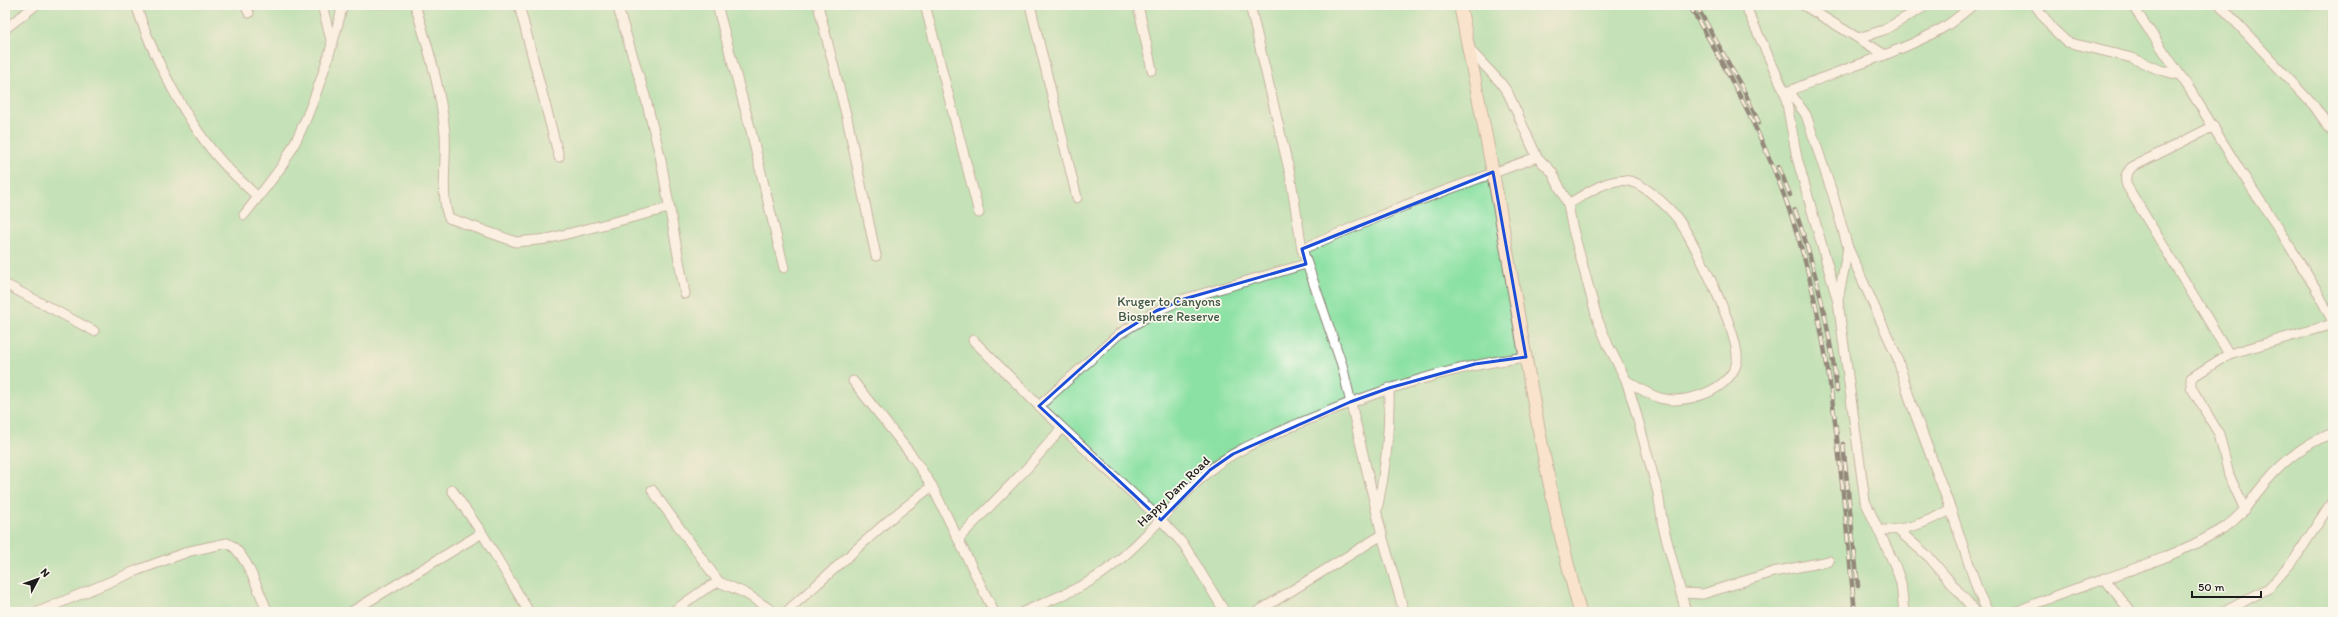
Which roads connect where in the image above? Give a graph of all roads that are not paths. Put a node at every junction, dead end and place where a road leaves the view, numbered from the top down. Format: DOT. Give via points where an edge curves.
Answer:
graph roads {
  1 [pos="36,5"];
  2 [pos="136,5"];
  3 [pos="322,5"];
  4 [pos="343,5"];
  5 [pos="415,5"];
  6 [pos="519,5"];
  7 [pos="617,5"];
  8 [pos="717,5"];
  9 [pos="818,5"];
  10 [pos="925,5"];
  11 [pos="1030,5"];
  12 [pos="1138,5"];
  13 [pos="1250,5"];
  14 [pos="1460,5"];
  15 [pos="1745,5"];
  16 [pos="1803,5"];
  17 [pos="1927,5"];
  18 [pos="1973,5"];
  19 [pos="2035,5"];
  20 [pos="2132,5"];
  21 [pos="2220,5"];
  22 [pos="5,29"];
  23 [pos="1858,38"];
  24 [pos="332,46"];
  25 [pos="1468,48"];
  26 [pos="1884,54"];
  27 [pos="1152,70"];
  28 [pos="2179,75"];
  29 [pos="1787,92"];
  30 [pos="2214,126"];
  31 [pos="2332,130"];
  32 [pos="559,157"];
  33 [pos="1537,157"];
  34 [pos="1494,172"];
  35 [pos="258,197"];
  36 [pos="1077,198"];
  37 [pos="1568,204"];
  38 [pos="669,208"];
  39 [pos="979,213"];
  40 [pos="244,215"];
  41 [pos="1848,248"];
  42 [pos="1302,249"];
  43 [pos="876,256"];
  44 [pos="1306,264"];
  45 [pos="784,268"];
  46 [pos="5,284"];
  47 [pos="685,294"];
  48 [pos="1838,302"];
  49 [pos="2333,323"];
  50 [pos="94,331"];
  51 [pos="973,340"];
  52 [pos="2229,354"];
  53 [pos="1526,357"];
  54 [pos="1626,380"];
  55 [pos="854,381"];
  56 [pos="1389,388"];
  57 [pos="1350,402"];
  58 [pos="1039,406"];
  59 [pos="1062,428"];
  60 [pos="2333,433"];
  61 [pos="932,486"];
  62 [pos="452,490"];
  63 [pos="652,490"];
  64 [pos="2333,500"];
  65 [pos="1951,510"];
  66 [pos="2245,510"];
  67 [pos="1377,513"];
  68 [pos="1161,520"];
  69 [pos="1879,530"];
  70 [pos="1899,531"];
  71 [pos="482,533"];
  72 [pos="1382,536"];
  73 [pos="959,538"];
  74 [pos="1829,561"];
  75 [pos="2104,578"];
  76 [pos="719,582"];
  77 [pos="1681,593"];
  78 [pos="55,604"];
  79 [pos="38,612"];
  80 [pos="61,612"];
  81 [pos="268,612"];
  82 [pos="351,612"];
  83 [pos="529,612"];
  84 [pos="672,612"];
  85 [pos="774,612"];
  86 [pos="786,612"];
  87 [pos="994,612"];
  88 [pos="1022,612"];
  89 [pos="1225,612"];
  90 [pos="1257,612"];
  91 [pos="1404,612"];
  92 [pos="1580,612"];
  93 [pos="1686,612"];
  94 [pos="1904,612"];
  95 [pos="1976,612"];
  96 [pos="1988,612"];
  97 [pos="2016,612"];
  98 [pos="2131,612"];
  99 [pos="2224,612"];
  1 -- 22 [label="street"];
  2 -- 35 [label="street" via="167,79 193,122 222,162"];
  3 -- 24 [label="street"];
  4 -- 24 [label="street"];
  5 -- 38 [label="street" via="429,51 445,134 445,206 449,218 516,242 547,239"];
  6 -- 32 [label="street"];
  7 -- 38 [label="street" via="645,96 660,155"];
  8 -- 45 [label="street" via="752,131"];
  9 -- 43 [label="street" via="847,118"];
  10 -- 39 [label="street"];
  11 -- 36 [label="street"];
  12 -- 27 [label="street"];
  13 -- 42 [label="street" via="1290,174"];
  14 -- 25 [label="street"];
  15 -- 29 [label="street"];
  16 -- 23 [label="street"];
  17 -- 23 [label="street" via="1884,30"];
  18 -- 26 [label="street" via="1942,28"];
  19 -- 28 [label="street" via="2052,28 2067,42 2132,58"];
  20 -- 28 [label="street"];
  21 -- 31 [label="street" via="2314,106"];
  23 -- 26 [label="street"];
  24 -- 35 [label="street" via="294,142 283,164"];
  25 -- 33 [label="street" via="1508,93"];
  25 -- 34 [label="street"];
  26 -- 29 [label="street"];
  28 -- 30 [label="street"];
  29 -- 41 [label="street" via="1806,115"];
  29 -- 48 [label="street" via="1797,158"];
  30 -- 49 [label="street" via="2298,258"];
  30 -- 52 [label="street" via="2132,167 2126,179 2127,186"];
  33 -- 34 [label="street"];
  33 -- 37 [label="street" via="1552,172"];
  34 -- 42 [label="street"];
  34 -- 53 [label="street"];
  35 -- 40 [label="street"];
  37 -- 54 [label="street" via="1597,318"];
  37 -- 54 [label="street" via="1617,181 1629,181 1641,186 1664,204 1680,222 1731,328 1737,361 1733,371 1718,388 1680,400 1667,401 1652,396"];
  38 -- 47 [label="street"];
  41 -- 48 [label="street"];
  41 -- 65 [label="street" via="1897,357 1911,403"];
  42 -- 44 [label="street"];
  44 -- 57 [label="street" via="1342,365"];
  44 -- 58 [label="street" via="1184,298 1156,311 1119,334"];
  46 -- 50 [label="street"];
  48 -- 69 [label="street" via="1861,482 1869,512"];
  49 -- 52 [label="street"];
  51 -- 58 [label="street"];
  52 -- 66 [label="street" via="2195,374 2190,383 2219,434 2231,479"];
  53 -- 56 [label="street, Happy Dam Road" via="1476,364"];
  53 -- 92 [label="street"];
  54 -- 77 [label="street" via="1656,486 1663,526"];
  55 -- 61 [label="street" via="913,456"];
  56 -- 57 [label="street, Happy Dam Road"];
  56 -- 67 [label="street" via="1387,462"];
  57 -- 67 [label="street"];
  57 -- 68 [label="street, Happy Dam Road" via="1233,454 1210,470"];
  58 -- 59 [label="street"];
  59 -- 68 [label="street"];
  59 -- 73 [label="street"];
  60 -- 66 [label="street" via="2316,439 2293,455 2263,485"];
  61 -- 73 [label="street"];
  61 -- 86 [label="street" via="889,520"];
  62 -- 71 [label="street"];
  63 -- 76 [label="street"];
  64 -- 99 [label="street" via="2296,557 2269,588"];
  65 -- 70 [label="street"];
  65 -- 96 [label="street" via="1979,594"];
  66 -- 75 [label="street" via="2222,529 2182,551"];
  67 -- 72 [label="street"];
  68 -- 88 [label="street, Happy Dam Road" via="1104,573 1080,587"];
  68 -- 89 [label="street" via="1184,545"];
  69 -- 70 [label="street"];
  69 -- 94 [label="street" via="1901,583"];
  70 -- 95 [label="street" via="1929,557"];
  71 -- 82 [label="street"];
  71 -- 83 [label="street"];
  72 -- 90 [label="street"];
  72 -- 91 [label="street"];
  73 -- 87 [label="street"];
  74 -- 77 [label="street" via="1773,572 1703,594"];
  75 -- 97 [label="street"];
  75 -- 98 [label="street"];
  76 -- 84 [label="street" via="705,588"];
  76 -- 85 [label="street" via="745,593"];
  77 -- 93 [label="street"];
  78 -- 79 [label="street"];
  78 -- 80 [label="street"];
  78 -- 81 [label="street" via="183,554 227,543 238,550"];
}
